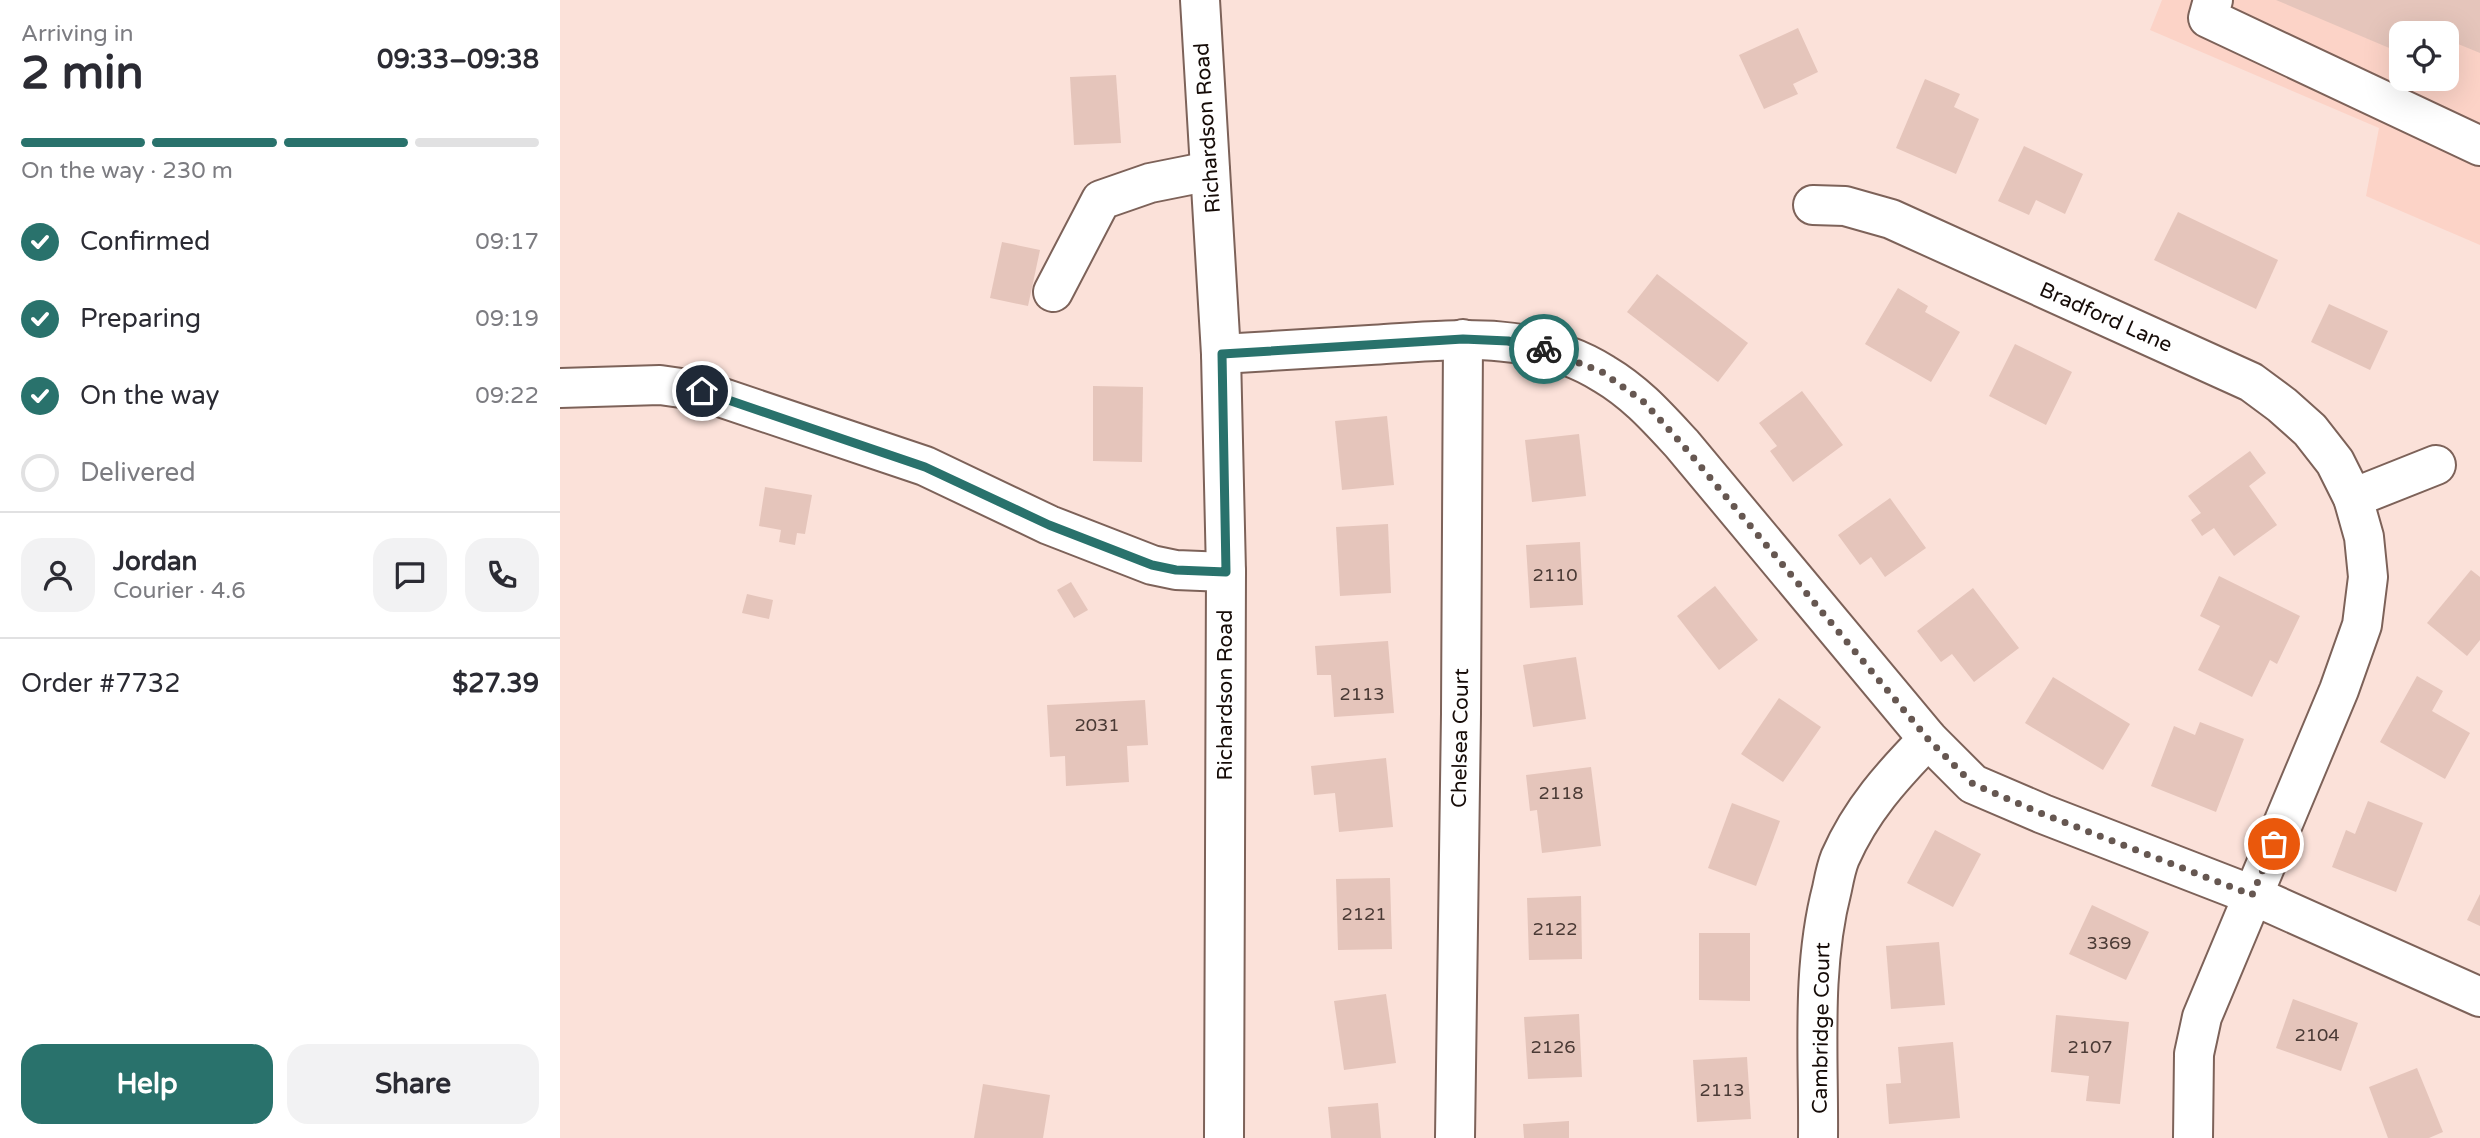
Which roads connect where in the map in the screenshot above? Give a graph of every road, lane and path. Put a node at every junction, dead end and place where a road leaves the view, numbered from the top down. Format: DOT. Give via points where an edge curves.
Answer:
graph roads {
  1 [pos="1200,0"];
  2 [pos="2213,0"];
  3 [pos="2480,146"];
  4 [pos="1210,171"];
  5 [pos="1813,205"];
  6 [pos="1053,292"];
  7 [pos="1463,339"];
  8 [pos="1222,354"];
  9 [pos="560,388"];
  10 [pos="2436,465"];
  11 [pos="2353,498"];
  12 [pos="1226,572"];
  13 [pos="1928,739"];
  14 [pos="2252,895"];
  15 [pos="2480,997"];
  16 [pos="1223,1138"];
  17 [pos="1454,1138"];
  18 [pos="1818,1138"];
  19 [pos="2193,1138"];
  1 -- 4 [label="street, Richardson Road"];
  2 -- 3 [label="street" via="2208,18"];
  4 -- 6 [label="street" via="1150,183 1101,200"];
  4 -- 8 [label="street, Richardson Road"];
  5 -- 11 [label="street, Bradford Lane" via="1845,206 1891,219 2250,382 2310,430 2335,462"];
  7 -- 8 [label="street"];
  7 -- 13 [label="street" via="1508,341 1554,351 1602,372 1644,402"];
  7 -- 17 [label="street, Chelsea Court"];
  8 -- 12 [label="street, Richardson Road"];
  9 -- 12 [label="street" via="660,385 702,391 925,467 1049,525 1152,565"];
  10 -- 11 [label="street"];
  11 -- 14 [label="street, Bradford Lane" via="2364,537 2368,577 2362,625"];
  12 -- 16 [label="street, Richardson Road"];
  13 -- 14 [label="street" via="1973,784"];
  13 -- 18 [label="street, Cambridge Court" via="1886,782 1861,818 1840,859 1827,906 1819,952"];
  14 -- 15 [label="street"];
  14 -- 19 [label="street, Bradford Lane" via="2202,1017 2193,1054"];
}
